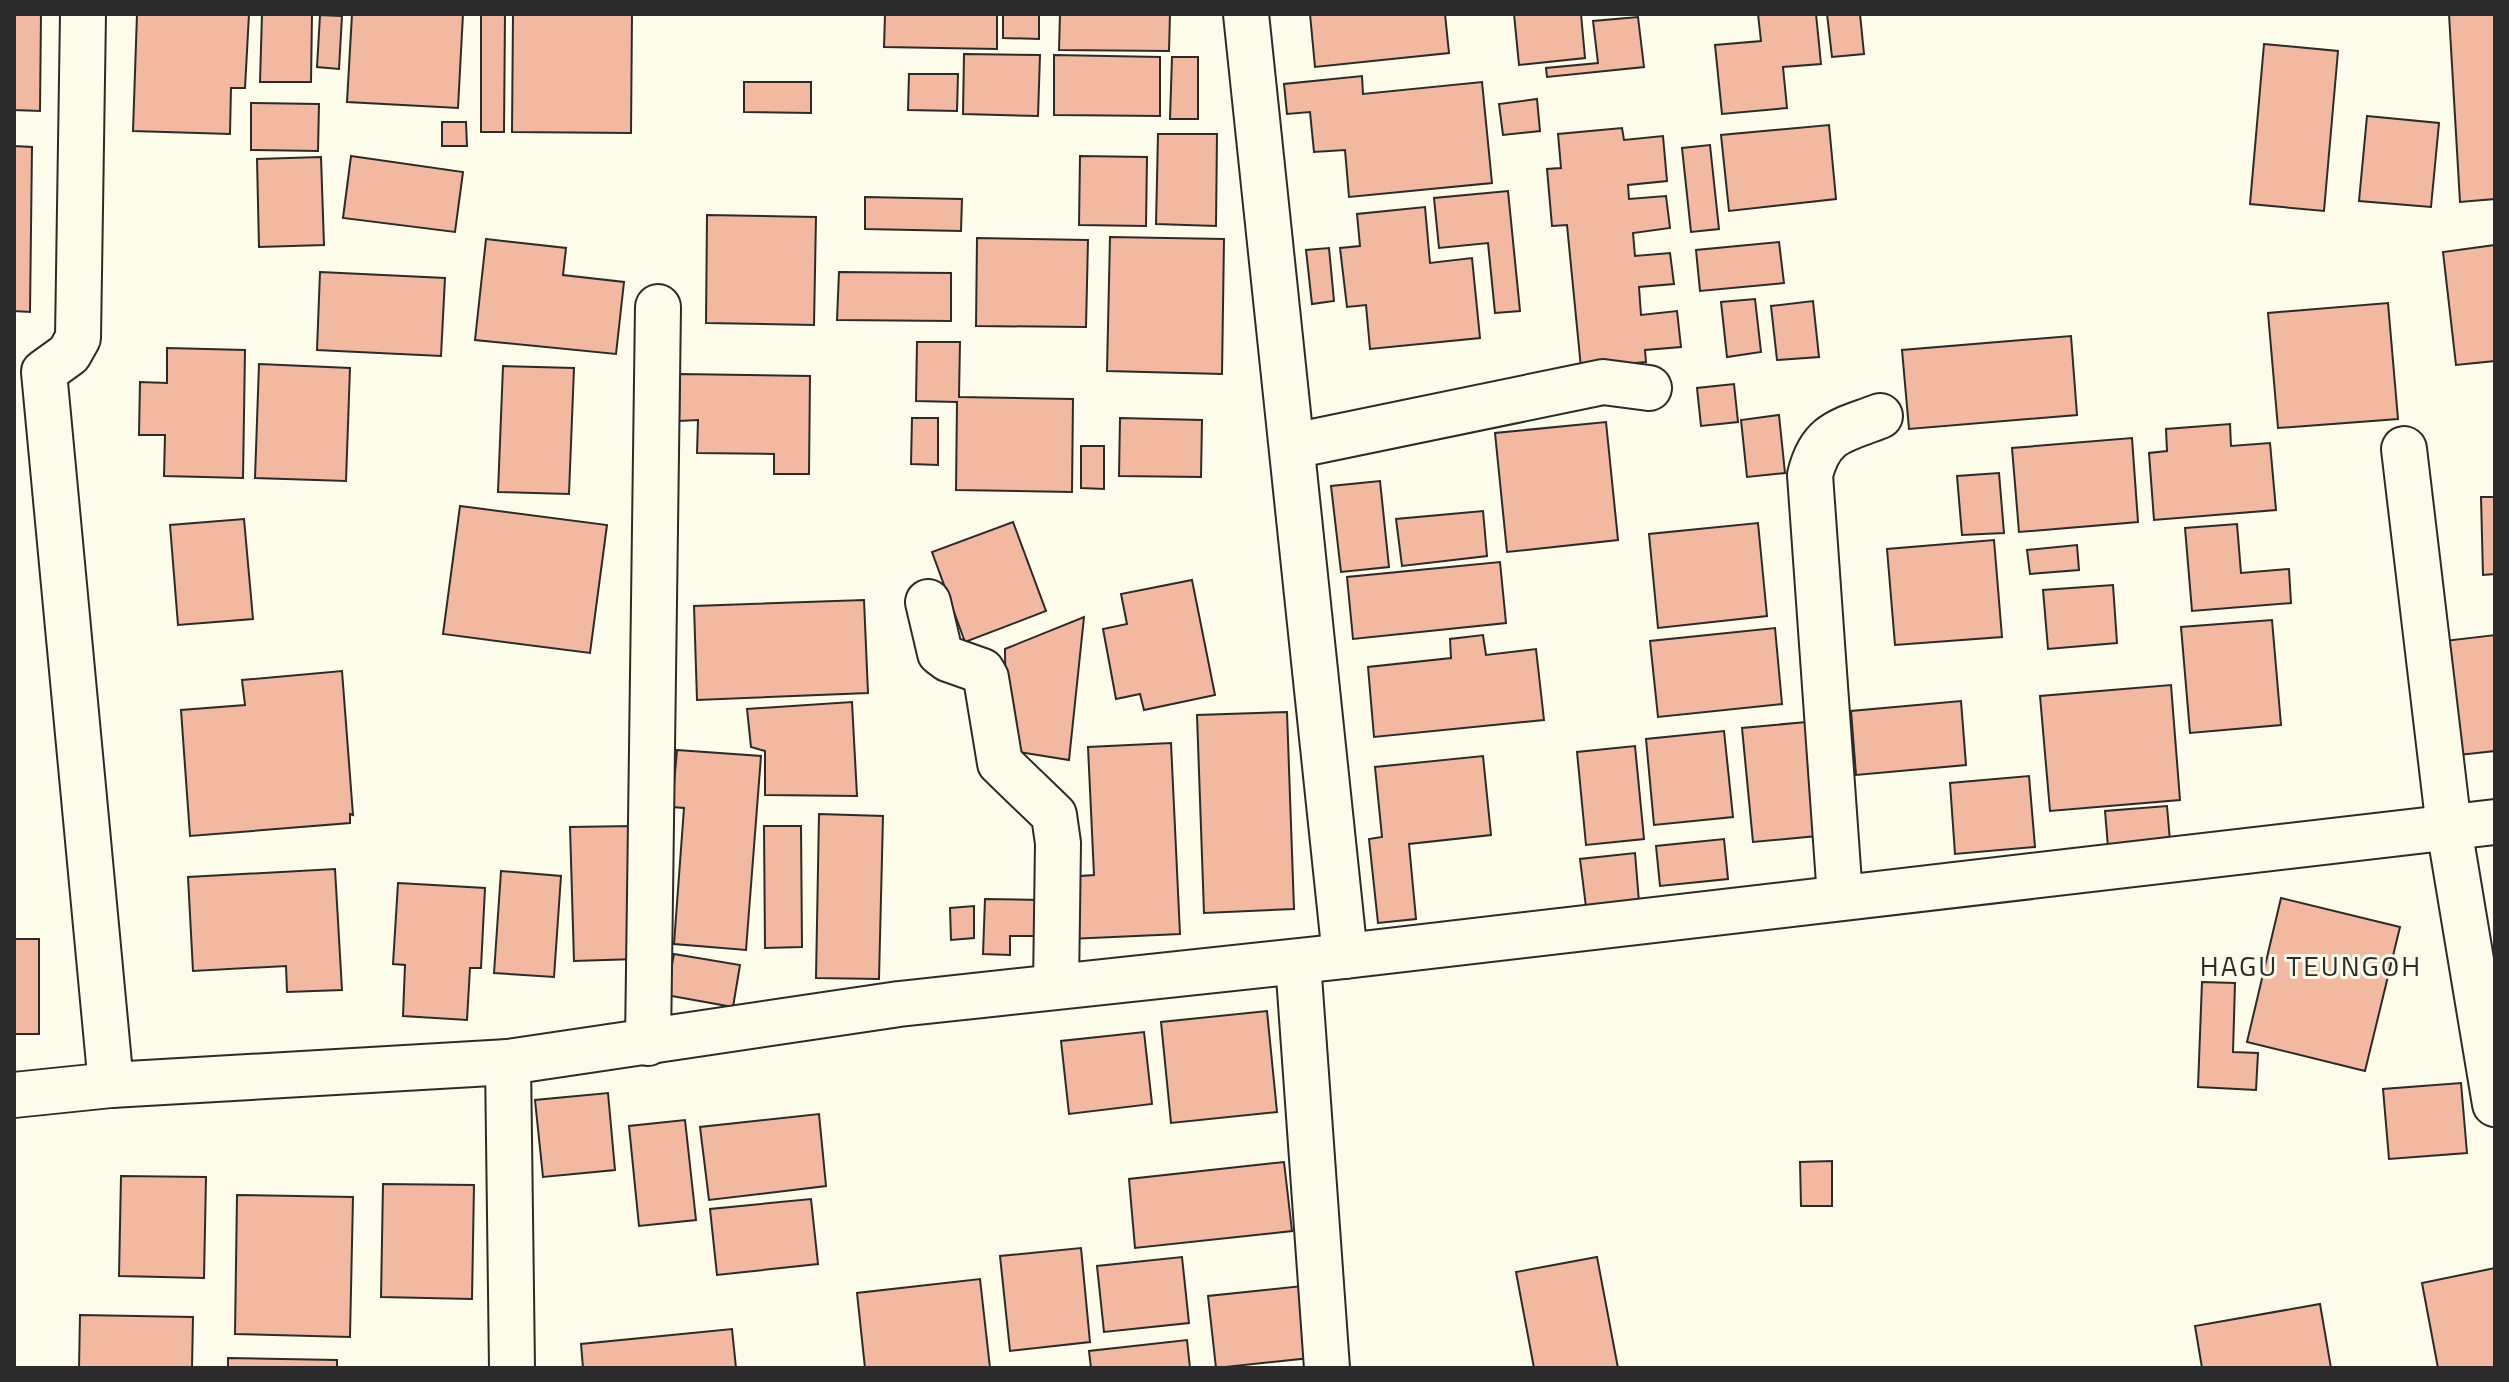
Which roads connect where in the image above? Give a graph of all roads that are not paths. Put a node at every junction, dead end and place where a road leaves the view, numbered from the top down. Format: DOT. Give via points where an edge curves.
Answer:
graph roads {
  1 [pos="83,14"];
  2 [pos="1246,14"];
  3 [pos="658,307"];
  4 [pos="1649,388"];
  5 [pos="1880,416"];
  6 [pos="1293,446"];
  7 [pos="2404,449"];
  8 [pos="928,602"];
  9 [pos="2495,822"];
  10 [pos="2449,828"];
  11 [pos="1840,897"];
  12 [pos="1345,956"];
  13 [pos="1298,962"];
  14 [pos="1056,986"];
  15 [pos="648,1043"];
  16 [pos="508,1062"];
  17 [pos="111,1085"];
  18 [pos="14,1095"];
  19 [pos="2495,1104"];
  20 [pos="512,1368"];
  21 [pos="1327,1368"];
  1 -- 17 [label="street" via="78,338 69,354 44,372"];
  2 -- 6 [label="street"];
  3 -- 15 [label="street"];
  4 -- 6 [label="street" via="1603,382"];
  5 -- 11 [label="street" via="1828,436 1816,452 1810,475"];
  6 -- 12 [label="street"];
  7 -- 10 [label="street"];
  8 -- 14 [label="street" via="940,653 982,671 986,678 1000,763 1054,815"];
  9 -- 10 [label="street"];
  10 -- 11 [label="street"];
  10 -- 19 [label="street"];
  11 -- 12 [label="street"];
  12 -- 13 [label="street"];
  13 -- 14 [label="street"];
  13 -- 21 [label="street"];
  14 -- 15 [label="street"];
  15 -- 16 [label="street"];
  16 -- 17 [label="street"];
  16 -- 20 [label="street"];
  17 -- 18 [label="street"];
}
